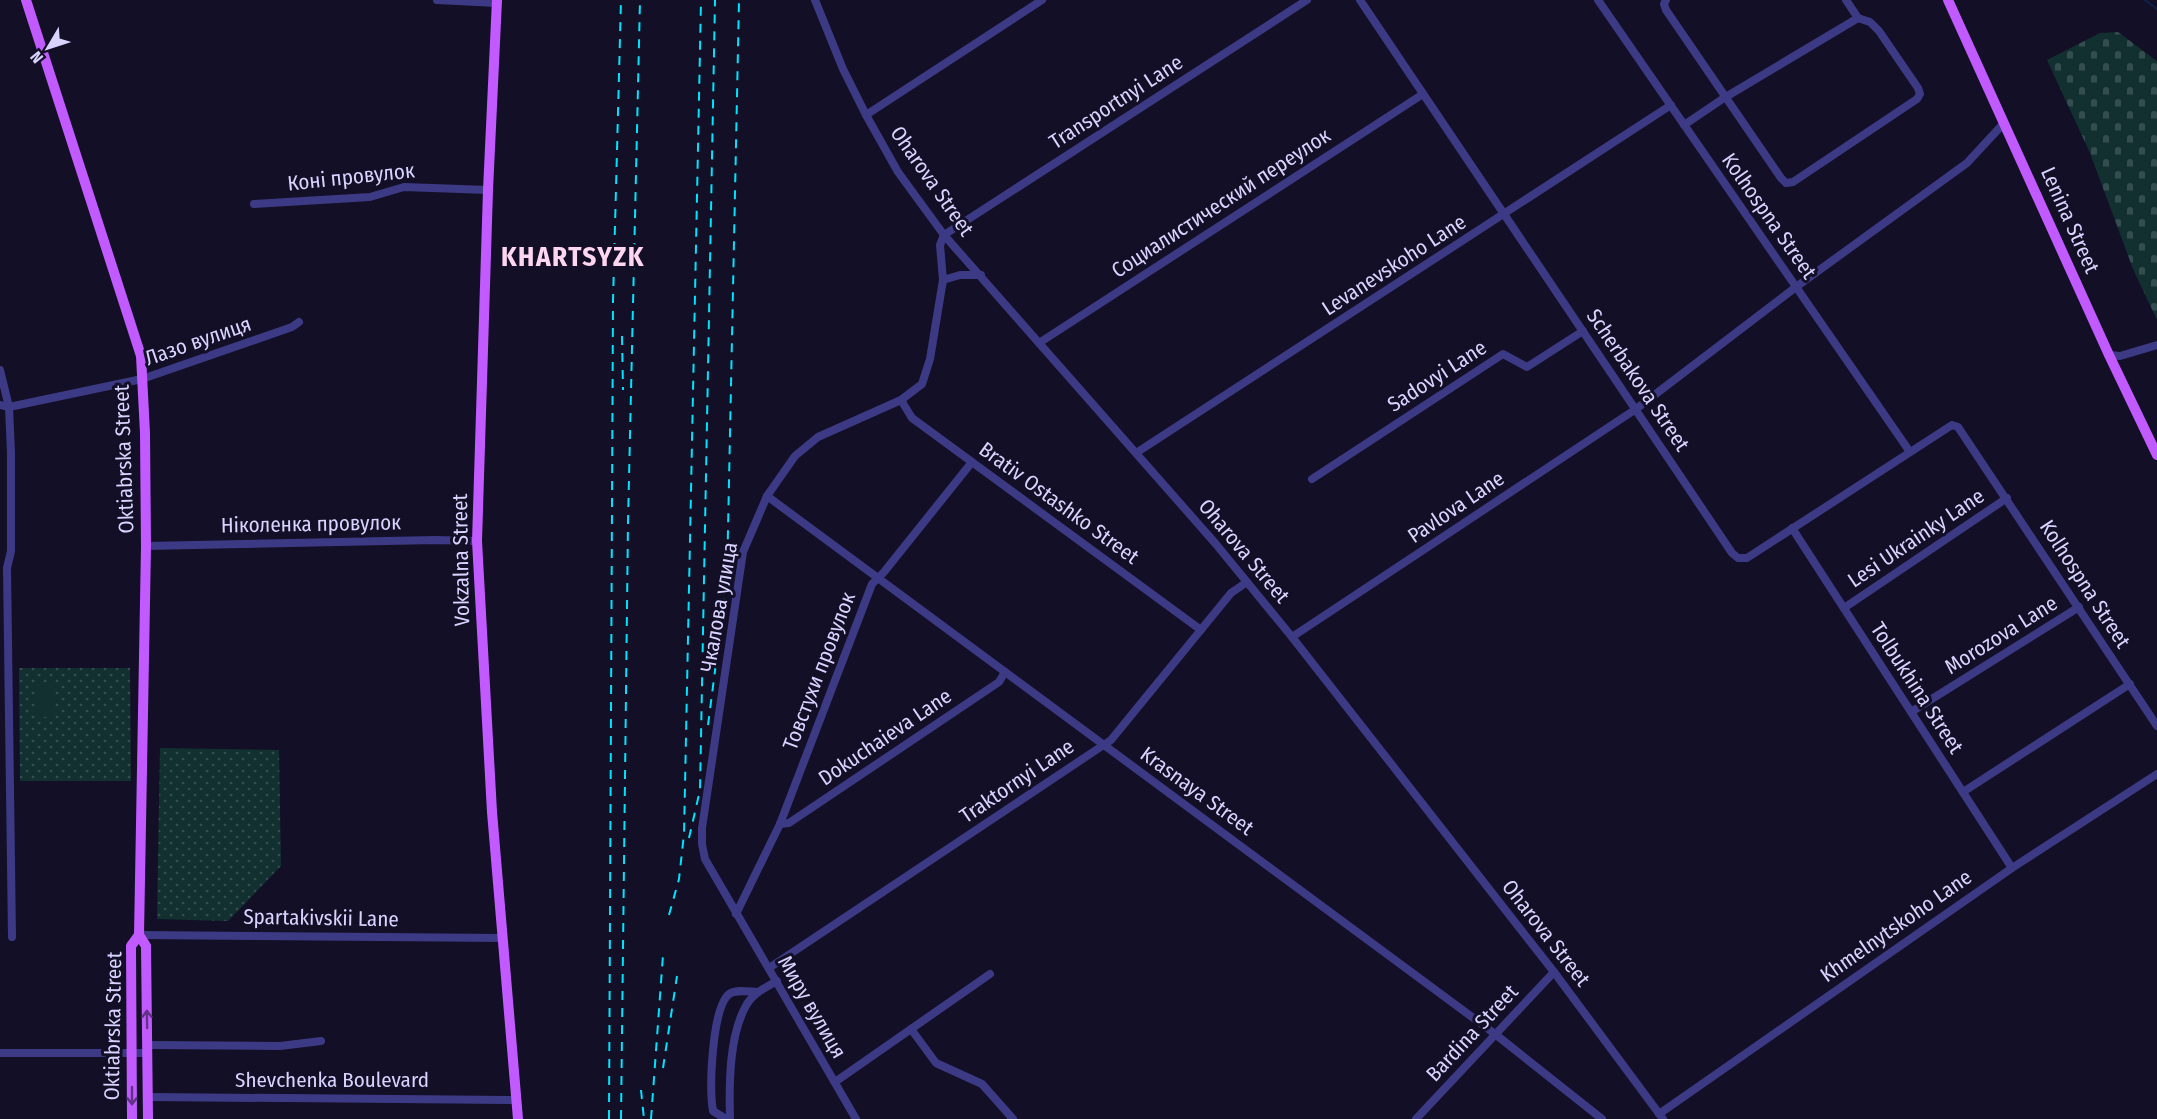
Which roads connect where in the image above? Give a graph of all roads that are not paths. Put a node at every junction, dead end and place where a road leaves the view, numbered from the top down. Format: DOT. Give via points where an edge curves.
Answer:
graph roads {
  1 [pos="26,0"];
  2 [pos="437,0"];
  3 [pos="815,0"];
  4 [pos="1042,0"];
  5 [pos="1307,0"];
  6 [pos="1360,0"];
  7 [pos="1598,0"];
  8 [pos="1666,0"];
  9 [pos="1846,0"];
  10 [pos="1948,0"];
  11 [pos="497,2"];
  12 [pos="1858,18"];
  13 [pos="1422,94"];
  14 [pos="1724,98"];
  15 [pos="1671,105"];
  16 [pos="866,115"];
  17 [pos="2004,123"];
  18 [pos="1684,125"];
  19 [pos="488,190"];
  20 [pos="254,204"];
  21 [pos="1505,215"];
  22 [pos="944,235"];
  23 [pos="981,275"];
  24 [pos="943,280"];
  25 [pos="1796,287"];
  26 [pos="298,322"];
  27 [pos="1583,331"];
  28 [pos="1039,343"];
  29 [pos="2157,345"];
  30 [pos="2109,355"];
  31 [pos="0,370"];
  32 [pos="142,379"];
  33 [pos="901,400"];
  34 [pos="5,406"];
  35 [pos="1637,407"];
  36 [pos="1964,432"];
  37 [pos="1910,452"];
  38 [pos="1137,453"];
  39 [pos="2157,456"];
  40 [pos="972,462"];
  41 [pos="1312,479"];
  42 [pos="767,496"];
  43 [pos="2007,498"];
  44 [pos="1792,528"];
  45 [pos="477,541"];
  46 [pos="146,546"];
  47 [pos="878,578"];
  48 [pos="1247,582"];
  49 [pos="2079,607"];
  50 [pos="1844,608"];
  51 [pos="1201,630"];
  52 [pos="1292,637"];
  53 [pos="1005,672"];
  54 [pos="2130,684"];
  55 [pos="1911,712"];
  56 [pos="2157,726"];
  57 [pos="1104,745"];
  58 [pos="2157,774"];
  59 [pos="1963,792"];
  60 [pos="780,824"];
  61 [pos="2012,868"];
  62 [pos="736,914"];
  63 [pos="139,935"];
  64 [pos="12,938"];
  65 [pos="503,939"];
  66 [pos="769,968"];
  67 [pos="1554,972"];
  68 [pos="990,974"];
  69 [pos="777,981"];
  70 [pos="758,992"];
  71 [pos="911,1029"];
  72 [pos="1495,1034"];
  73 [pos="321,1041"];
  74 [pos="147,1049"];
  75 [pos="0,1053"];
  76 [pos="132,1053"];
  77 [pos="835,1082"];
  78 [pos="148,1097"];
  79 [pos="517,1100"];
  80 [pos="1661,1116"];
  81 [pos="132,1119"];
  82 [pos="148,1119"];
  83 [pos="518,1119"];
  84 [pos="728,1119"];
  85 [pos="856,1119"];
  86 [pos="1013,1119"];
  87 [pos="1416,1119"];
  88 [pos="1602,1119"];
  1 -- 32 [label="main road, Oktiabrska Street" via="141,356"];
  2 -- 11 [label="street"];
  3 -- 16 [label="street, Oharova Street"];
  4 -- 16 [label="street"];
  5 -- 22 [label="street, Transportnyi Lane"];
  6 -- 13 [label="street, Scherbakova Street"];
  7 -- 15 [label="street, Kolhospna Street"];
  8 -- 14 [label="street" via="1666,10"];
  9 -- 12 [label="street"];
  10 -- 17 [label="main road, Lenina Street"];
  11 -- 19 [label="main road, Vokzalna Street"];
  12 -- 14 [label="street"];
  12 -- 14 [label="street" via="1879,31 1920,94 1793,182 1786,183 1780,178"];
  13 -- 21 [label="street, Scherbakova Street"];
  13 -- 28 [label="street, Социалистический переулок"];
  14 -- 18 [label="street"];
  15 -- 18 [label="street, Kolhospna Street"];
  15 -- 21 [label="street, Levanevskoho Lane"];
  16 -- 22 [label="street, Oharova Street" via="898,172"];
  17 -- 25 [label="street, Pavlova Lane" via="1967,163"];
  17 -- 30 [label="main road, Lenina Street"];
  18 -- 25 [label="street, Kolhospna Street"];
  19 -- 20 [label="street, Коні провулок" via="404,187 370,197"];
  19 -- 45 [label="main road, Vokzalna Street"];
  21 -- 27 [label="street, Scherbakova Street"];
  21 -- 38 [label="street, Levanevskoho Lane"];
  22 -- 23 [label="street, Oharova Street"];
  22 -- 24 [label="street, Чкалова улица" via="940,245"];
  23 -- 24 [label="street"];
  23 -- 28 [label="street, Oharova Street"];
  24 -- 33 [label="street, Чкалова улица" via="922,384"];
  25 -- 35 [label="street, Pavlova Lane"];
  25 -- 37 [label="street, Kolhospna Street"];
  26 -- 32 [label="street, Лазо вулиця"];
  27 -- 35 [label="street, Scherbakova Street"];
  27 -- 41 [label="street, Sadovyi Lane" via="1527,368 1503,354"];
  28 -- 38 [label="street, Oharova Street"];
  29 -- 30 [label="street" via="2120,356"];
  30 -- 39 [label="main road, Lenina Street"];
  31 -- 34 [label="street"];
  32 -- 34 [label="street, Лазо вулиця"];
  32 -- 46 [label="main road, Oktiabrska Street"];
  33 -- 40 [label="street, Brativ Ostashko Street" via="912,418"];
  33 -- 42 [label="street, Чкалова улица" via="819,437 795,456"];
  34 -- 64 [label="street" via="11,453 11,551 7,568"];
  35 -- 44 [label="street, Scherbakova Street" via="1732,554 1747,558"];
  35 -- 52 [label="street, Pavlova Lane"];
  36 -- 37 [label="street, Scherbakova Street" via="1952,425"];
  36 -- 43 [label="street, Kolhospna Street"];
  37 -- 44 [label="street, Scherbakova Street"];
  38 -- 48 [label="street, Oharova Street"];
  40 -- 47 [label="street, Товстухи провулок"];
  40 -- 51 [label="street, Brativ Ostashko Street"];
  42 -- 47 [label="street, Krasnaya Street"];
  42 -- 62 [label="street, Чкалова улица" via="743,552 702,828 705,859"];
  43 -- 49 [label="street, Kolhospna Street"];
  43 -- 50 [label="street, Lesi Ukrainky Lane"];
  44 -- 50 [label="street, Tolbukhina Street"];
  45 -- 46 [label="street, Ніколенка провулок"];
  45 -- 65 [label="main road, Vokzalna Street"];
  46 -- 63 [label="main road, Oktiabrska Street"];
  47 -- 53 [label="street, Krasnaya Street"];
  47 -- 60 [label="street, Товстухи провулок" via="872,584"];
  48 -- 51 [label="street, Traktornyi Lane" via="1231,593"];
  48 -- 52 [label="street, Oharova Street"];
  49 -- 54 [label="street, Kolhospna Street"];
  49 -- 55 [label="street, Morozova Lane"];
  50 -- 55 [label="street, Tolbukhina Street"];
  51 -- 57 [label="street, Traktornyi Lane"];
  52 -- 67 [label="street, Oharova Street"];
  53 -- 57 [label="street, Krasnaya Street"];
  53 -- 60 [label="street, Dokuchaieva Lane" via="999,682 789,823"];
  54 -- 56 [label="street, Kolhospna Street"];
  54 -- 59 [label="street"];
  55 -- 59 [label="street, Tolbukhina Street"];
  57 -- 66 [label="street, Traktornyi Lane"];
  57 -- 72 [label="street, Krasnaya Street"];
  58 -- 61 [label="street, Khmelnytskoho Lane"];
  59 -- 61 [label="street, Tolbukhina Street"];
  60 -- 62 [label="street, Товстухи провулок"];
  61 -- 80 [label="street, Khmelnytskoho Lane"];
  62 -- 66 [label="street, Миру вулиця"];
  63 -- 65 [label="street, Spartakivskii Lane"];
  74 -- 63 [label="main road, Oktiabrska Street, one-way" via="146,946"];
  63 -- 76 [label="main road, Oktiabrska Street" via="131,946"];
  65 -- 79 [label="main road, Vokzalna Street"];
  66 -- 69 [label="street, Миру вулиця"];
  67 -- 72 [label="street, Bardina Street"];
  67 -- 80 [label="street, Oharova Street"];
  68 -- 71 [label="street"];
  69 -- 70 [label="street"];
  69 -- 77 [label="street, Миру вулиця"];
  70 -- 84 [label="street" via="748,1003 735,1032"];
  70 -- 84 [label="street" via="732,993 721,1008 711,1099 713,1111"];
  71 -- 77 [label="street"];
  71 -- 86 [label="street" via="936,1063 982,1084"];
  72 -- 87 [label="street, Bardina Street"];
  72 -- 88 [label="street, Krasnaya Street"];
  73 -- 74 [label="street" via="280,1046"];
  74 -- 76 [label="street"];
  74 -- 78 [label="main road, Oktiabrska Street"];
  75 -- 76 [label="street"];
  76 -- 81 [label="main road, Oktiabrska Street, one-way"];
  77 -- 85 [label="street, Миру вулиця"];
  78 -- 79 [label="street, Shevchenka Boulevard"];
  78 -- 82 [label="main road, Oktiabrska Street"];
  79 -- 83 [label="main road, Vokzalna Street"];
}
